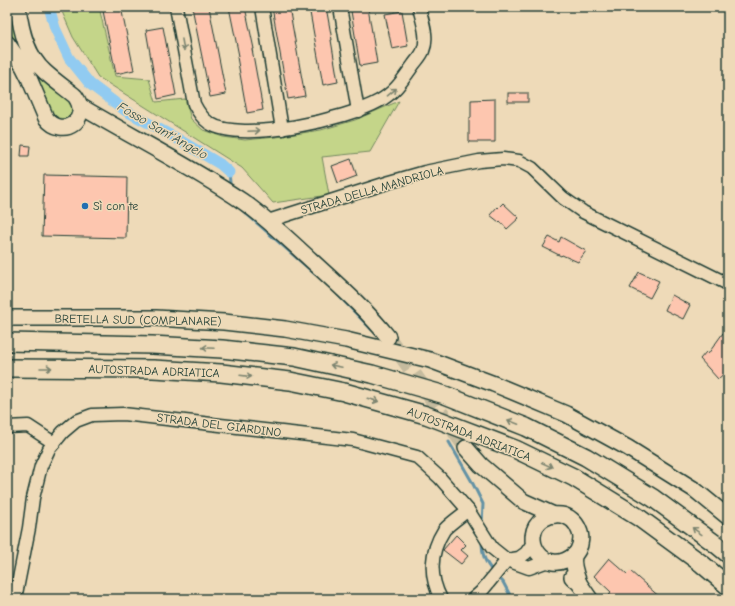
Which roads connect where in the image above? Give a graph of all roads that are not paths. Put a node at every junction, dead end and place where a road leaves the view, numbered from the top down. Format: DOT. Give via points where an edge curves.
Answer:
graph roads {
  1 [pos="18,7"];
  2 [pos="176,7"];
  3 [pos="262,7"];
  4 [pos="340,7"];
  5 [pos="419,7"];
  6 [pos="7,43"];
  7 [pos="80,106"];
  8 [pos="358,110"];
  9 [pos="101,118"];
  10 [pos="76,121"];
  11 [pos="282,129"];
  12 [pos="268,221"];
  13 [pos="728,284"];
  14 [pos="7,318"];
  15 [pos="388,337"];
  16 [pos="7,342"];
  17 [pos="7,368"];
  18 [pos="7,427"];
  19 [pos="54,443"];
  20 [pos="466,448"];
  21 [pos="523,500"];
  22 [pos="468,510"];
  23 [pos="554,515"];
  24 [pos="728,517"];
  25 [pos="536,528"];
  26 [pos="533,544"];
  27 [pos="728,554"];
  28 [pos="574,555"];
  29 [pos="507,560"];
  30 [pos="552,562"];
  31 [pos="579,583"];
  32 [pos="728,586"];
  33 [pos="15,599"];
  34 [pos="441,599"];
  35 [pos="473,599"];
  36 [pos="590,599"];
  1 -- 7 [label="main road" via="24,36 34,59 45,72 79,100"];
  2 -- 11 [label="street, one-way" via="194,104 200,115 209,124 223,129"];
  3 -- 11 [label="street"];
  4 -- 8 [label="street"];
  8 -- 5 [label="street, one-way" via="379,101 399,86 422,52 426,38"];
  6 -- 10 [label="main road" via="23,66 49,122 63,127"];
  7 -- 9 [label="main road"];
  7 -- 10 [label="main road" via="81,111"];
  8 -- 11 [label="street"];
  9 -- 10 [label="main road"];
  9 -- 12 [label="main road" via="218,185"];
  12 -- 13 [label="street, STRADA DELLA MANDRIOLA" via="425,172 479,161 519,161 532,168 563,198 583,212"];
  12 -- 15 [label="main road" via="359,304"];
  14 -- 24 [label="main road, BRETELLA SUD (COMPLANARE)" via="156,318 224,322 346,340 430,360 566,414 628,448 694,490"];
  27 -- 16 [label="highway, AUTOSTRADA ADRIATICA, one-way" via="653,498 586,457 526,428 445,395 372,374 302,359 222,349"];
  17 -- 32 [label="highway, AUTOSTRADA ADRIATICA, one-way" via="153,369 221,373 290,381 344,392 426,415 515,449 573,476 638,516"];
  18 -- 19 [label="street" via="28,426"];
  19 -- 22 [label="street, STRADA DEL GIARDINO" via="76,421 92,415 123,414 353,440 417,457 440,478"];
  19 -- 33 [label="street, STRADA DEL GIARDINO" via="41,466 34,492"];
  20 -- 21 [label="main road" via="481,465"];
  21 -- 23 [label="main road"];
  21 -- 25 [label="main road"];
  22 -- 29 [label="street, STRADA DEL GIARDINO" via="492,548"];
  22 -- 34 [label="street" via="445,529 435,549 432,571"];
  23 -- 25 [label="main road" via="540,521"];
  23 -- 28 [label="main road" via="568,518 578,528 581,542"];
  25 -- 26 [label="main road"];
  26 -- 29 [label="street" via="519,558"];
  26 -- 30 [label="main road" via="541,557"];
  28 -- 30 [label="main road" via="563,562"];
  28 -- 31 [label="main road"];
  29 -- 30 [label="street, STRADA DEL GIARDINO" via="529,568"];
  29 -- 35 [label="street"];
  30 -- 31 [label="main road"];
  31 -- 36 [label="main road"];
}
